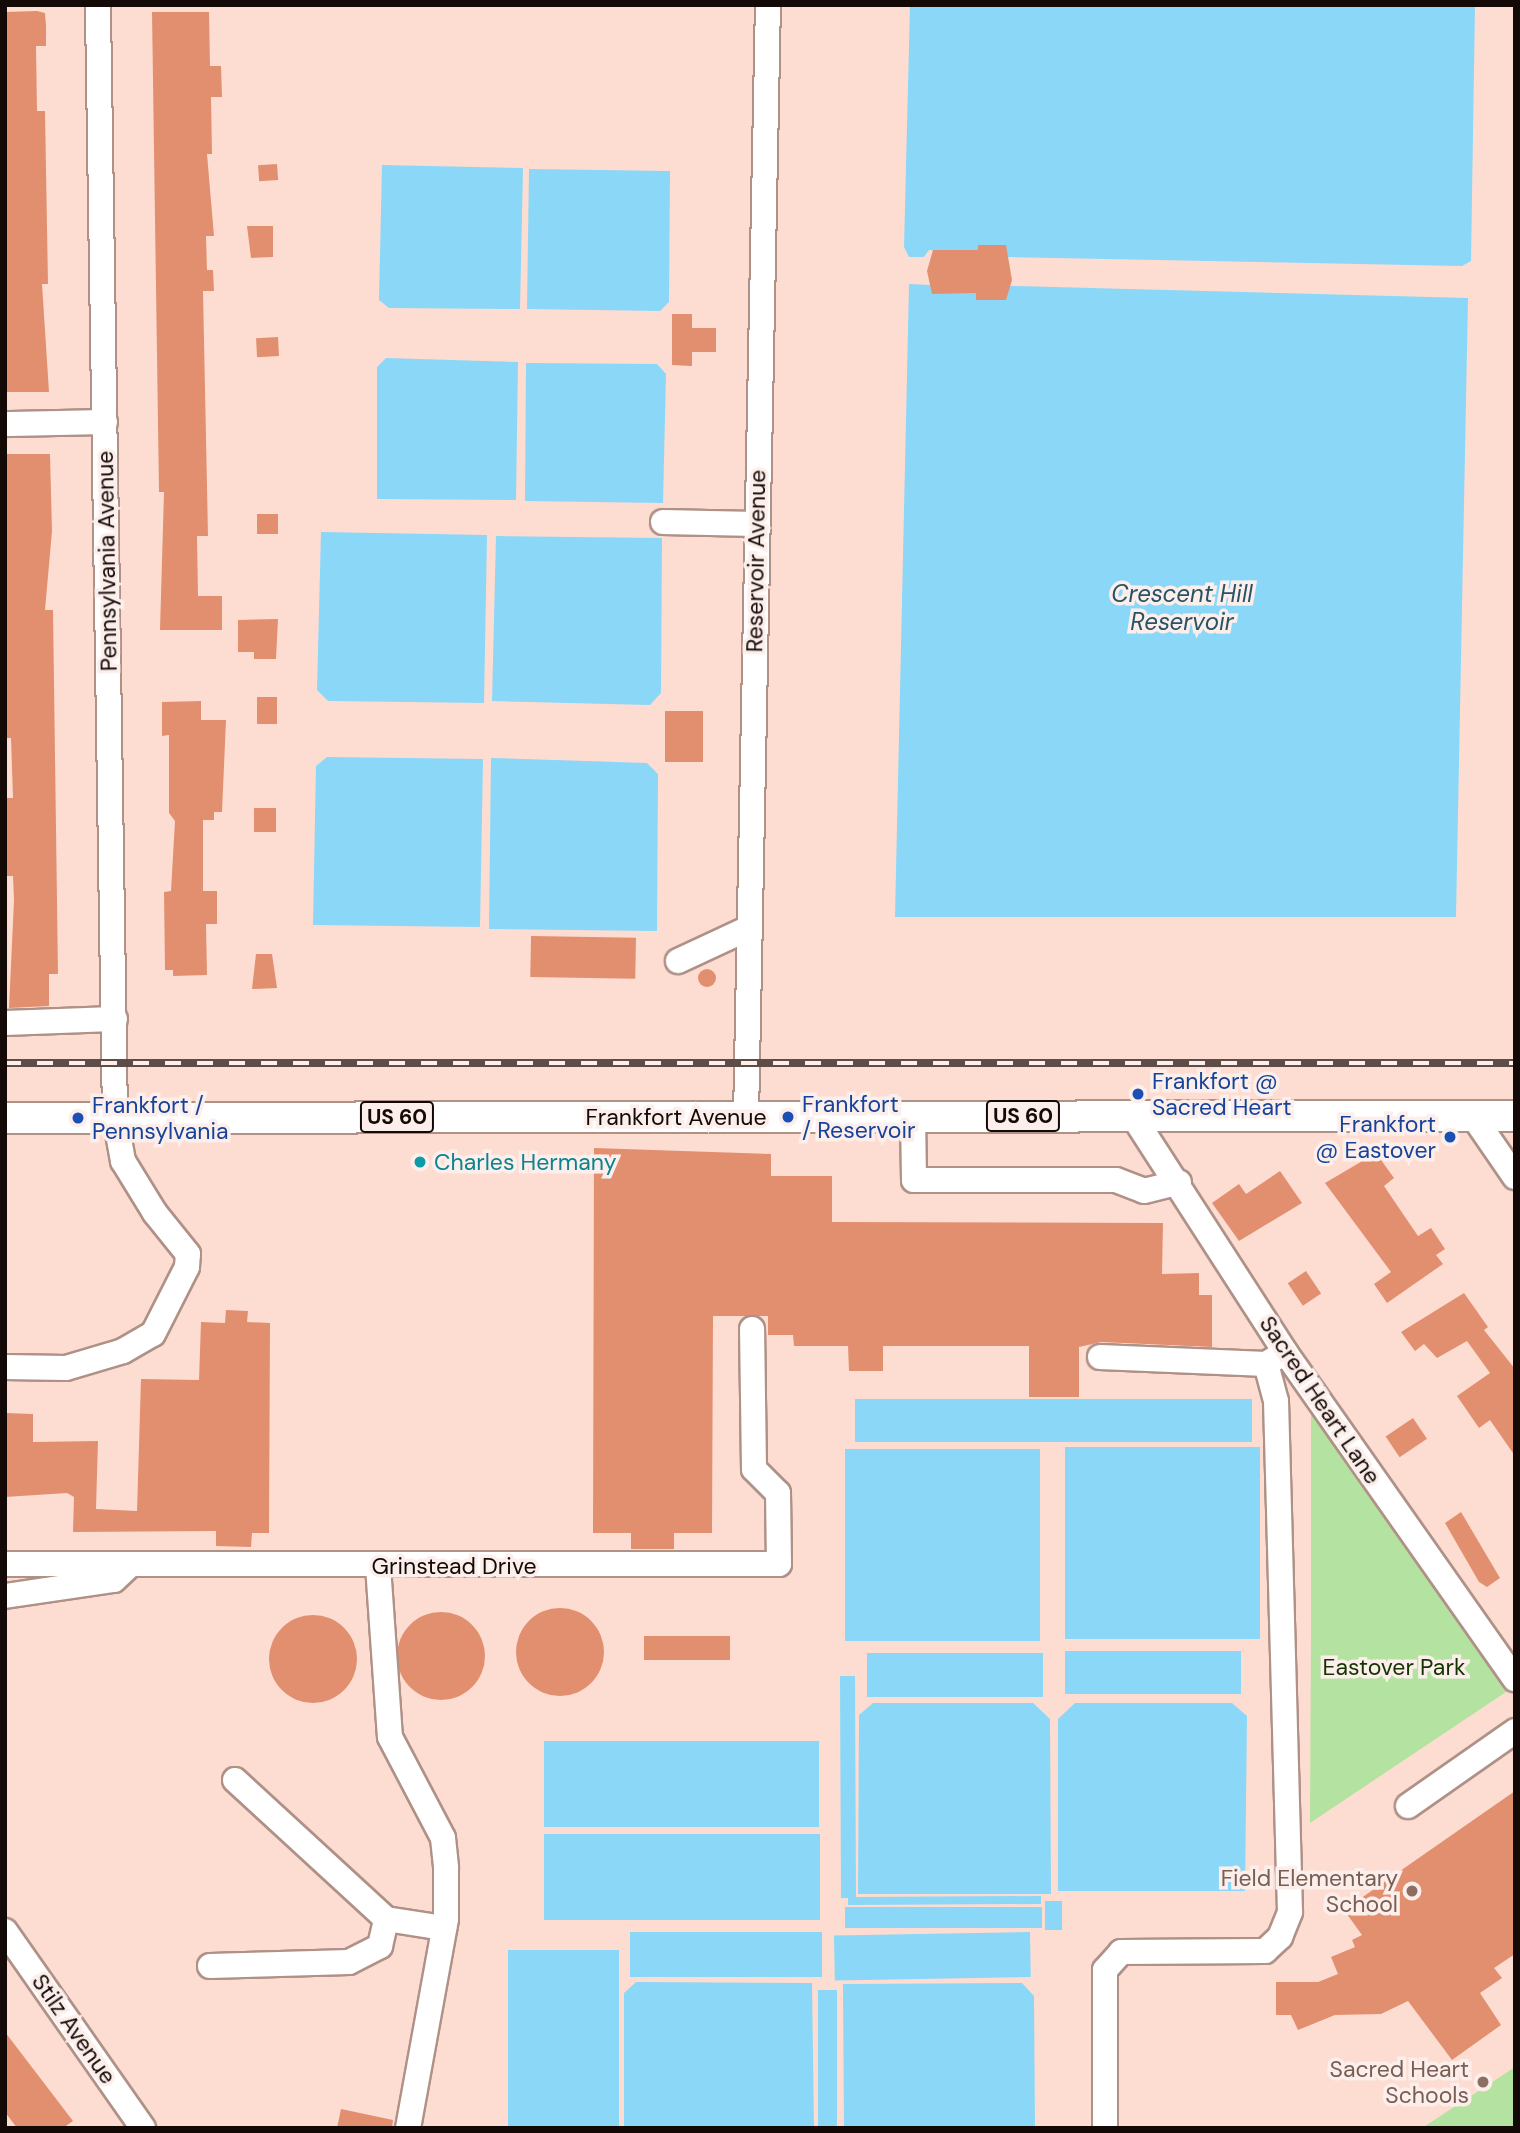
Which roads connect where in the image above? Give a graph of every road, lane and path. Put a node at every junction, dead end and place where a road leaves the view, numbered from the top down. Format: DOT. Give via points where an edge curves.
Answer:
graph roads {
  1 [pos="98,5"];
  2 [pos="768,5"];
  3 [pos="105,422"];
  4 [pos="5,424"];
  5 [pos="663,522"];
  6 [pos="757,524"];
  7 [pos="747,929"];
  8 [pos="678,961"];
  9 [pos="115,1019"];
  10 [pos="5,1023"];
  11 [pos="746,1116"];
  12 [pos="913,1116"];
  13 [pos="1132,1116"];
  14 [pos="1473,1116"];
  15 [pos="1515,1116"];
  16 [pos="115,1117"];
  17 [pos="5,1118"];
  18 [pos="1515,1177"];
  19 [pos="1179,1182"];
  20 [pos="752,1329"];
  21 [pos="1100,1357"];
  22 [pos="1275,1358"];
  23 [pos="5,1367"];
  24 [pos="5,1564"];
  25 [pos="378,1566"];
  26 [pos="128,1567"];
  27 [pos="5,1596"];
  28 [pos="1515,1679"];
  29 [pos="1515,1731"];
  30 [pos="236,1780"];
  31 [pos="1408,1805"];
  32 [pos="386,1919"];
  33 [pos="444,1928"];
  34 [pos="5,1931"];
  35 [pos="210,1966"];
  36 [pos="143,2128"];
  37 [pos="408,2128"];
  38 [pos="1105,2128"];
  1 -- 3 [label="street, Pennsylvania Avenue"];
  2 -- 6 [label="street, Reservoir Avenue"];
  3 -- 4 [label="street"];
  3 -- 9 [label="street, Pennsylvania Avenue"];
  5 -- 6 [label="street"];
  6 -- 7 [label="street, Reservoir Avenue"];
  7 -- 8 [label="street"];
  7 -- 11 [label="street, Reservoir Avenue"];
  9 -- 10 [label="street"];
  9 -- 16 [label="street, Pennsylvania Avenue"];
  11 -- 12 [label="main road, Frankfort Avenue / US 60"];
  11 -- 16 [label="main road, Frankfort Avenue / US 60"];
  12 -- 13 [label="main road, Frankfort Avenue / US 60"];
  12 -- 19 [label="street" via="914,1180 1116,1180 1143,1191"];
  13 -- 14 [label="main road, Frankfort Avenue / US 60"];
  13 -- 19 [label="street, Sacred Heart Lane"];
  14 -- 15 [label="main road, Frankfort Avenue / US 60"];
  14 -- 18 [label="street"];
  16 -- 17 [label="main road, Frankfort Avenue / US 60"];
  16 -- 23 [label="street, Pennsylvania Avenue" via="123,1161 155,1213 188,1254 187,1267 153,1334 124,1351 66,1368"];
  19 -- 22 [label="street, Sacred Heart Lane"];
  20 -- 25 [label="street, Grinstead Drive" via="754,1469 778,1493 779,1564"];
  21 -- 22 [label="street"];
  22 -- 28 [label="street, Sacred Heart Lane"];
  22 -- 38 [label="street" via="1290,1912 1280,1937 1265,1951 1121,1952 1105,1970"];
  24 -- 26 [label="street, Grinstead Drive" via="114,1562"];
  25 -- 26 [label="street, Grinstead Drive"];
  25 -- 33 [label="street" via="390,1737 443,1838"];
  26 -- 27 [label="street, Grinstead Drive" via="114,1580"];
  29 -- 31 [label="street"];
  30 -- 32 [label="street"];
  32 -- 33 [label="street"];
  32 -- 35 [label="street" via="380,1946 349,1962"];
  33 -- 37 [label="street"];
  34 -- 36 [label="street, Stilz Avenue"];
}
